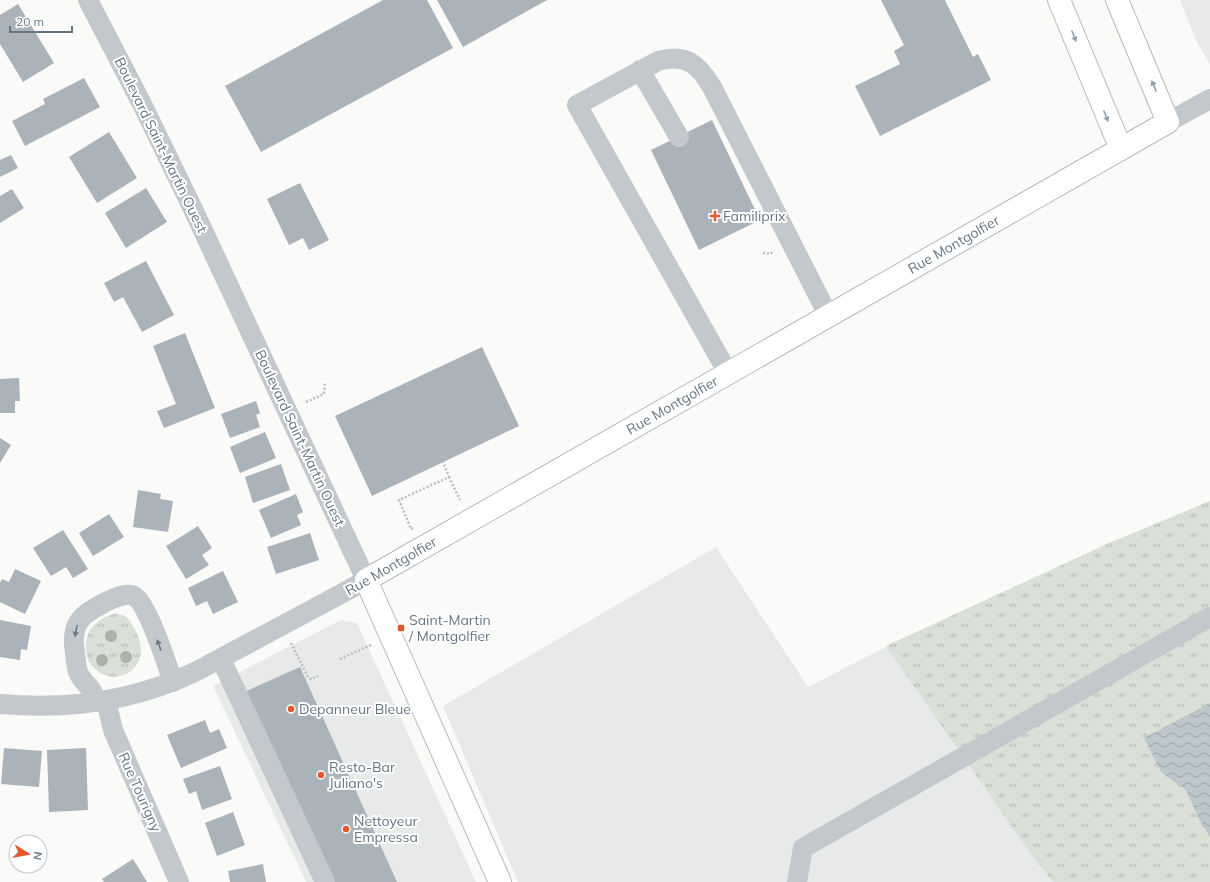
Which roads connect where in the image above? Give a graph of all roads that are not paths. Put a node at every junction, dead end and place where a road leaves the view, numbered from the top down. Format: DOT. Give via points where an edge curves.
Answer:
graph roads {
  1 [pos="88,0"];
  2 [pos="1059,0"];
  3 [pos="1117,0"];
  4 [pos="640,70"];
  5 [pos="1210,99"];
  6 [pos="1168,122"];
  7 [pos="679,137"];
  8 [pos="1120,149"];
  9 [pos="828,315"];
  10 [pos="728,373"];
  11 [pos="366,580"];
  12 [pos="1210,617"];
  13 [pos="221,659"];
  14 [pos="173,682"];
  15 [pos="101,701"];
  16 [pos="0,704"];
  17 [pos="179,882"];
  18 [pos="325,882"];
  19 [pos="500,882"];
  20 [pos="797,882"];
  1 -- 11 [label="street, Boulevard Saint-Martin Ouest" via="193,209"];
  2 -- 8 [label="main road, one-way"];
  6 -- 3 [label="main road, one-way"];
  4 -- 7 [label="street"];
  4 -- 9 [label="street" via="658,61 677,57 694,64 704,73"];
  4 -- 10 [label="street" via="577,104"];
  5 -- 6 [label="street"];
  6 -- 8 [label="main road, Rue Montgolfier"];
  8 -- 9 [label="main road, Rue Montgolfier"];
  9 -- 10 [label="main road, Rue Montgolfier"];
  10 -- 11 [label="main road, Rue Montgolfier"];
  11 -- 13 [label="street, Rue Montgolfier"];
  11 -- 19 [label="main road, Boulevard Saint-Martin Ouest"];
  12 -- 20 [label="street" via="803,848"];
  13 -- 14 [label="street, Rue Montgolfier"];
  13 -- 18 [label="street"];
  14 -- 15 [label="street, Rue Montgolfier"];
  14 -- 15 [label="street, one-way" via="152,626 139,600 130,595 119,596 84,614 75,632 78,672"];
  15 -- 16 [label="street, Rue Montgolfier" via="48,705"];
  15 -- 17 [label="street, Rue Tourigny"];
}
